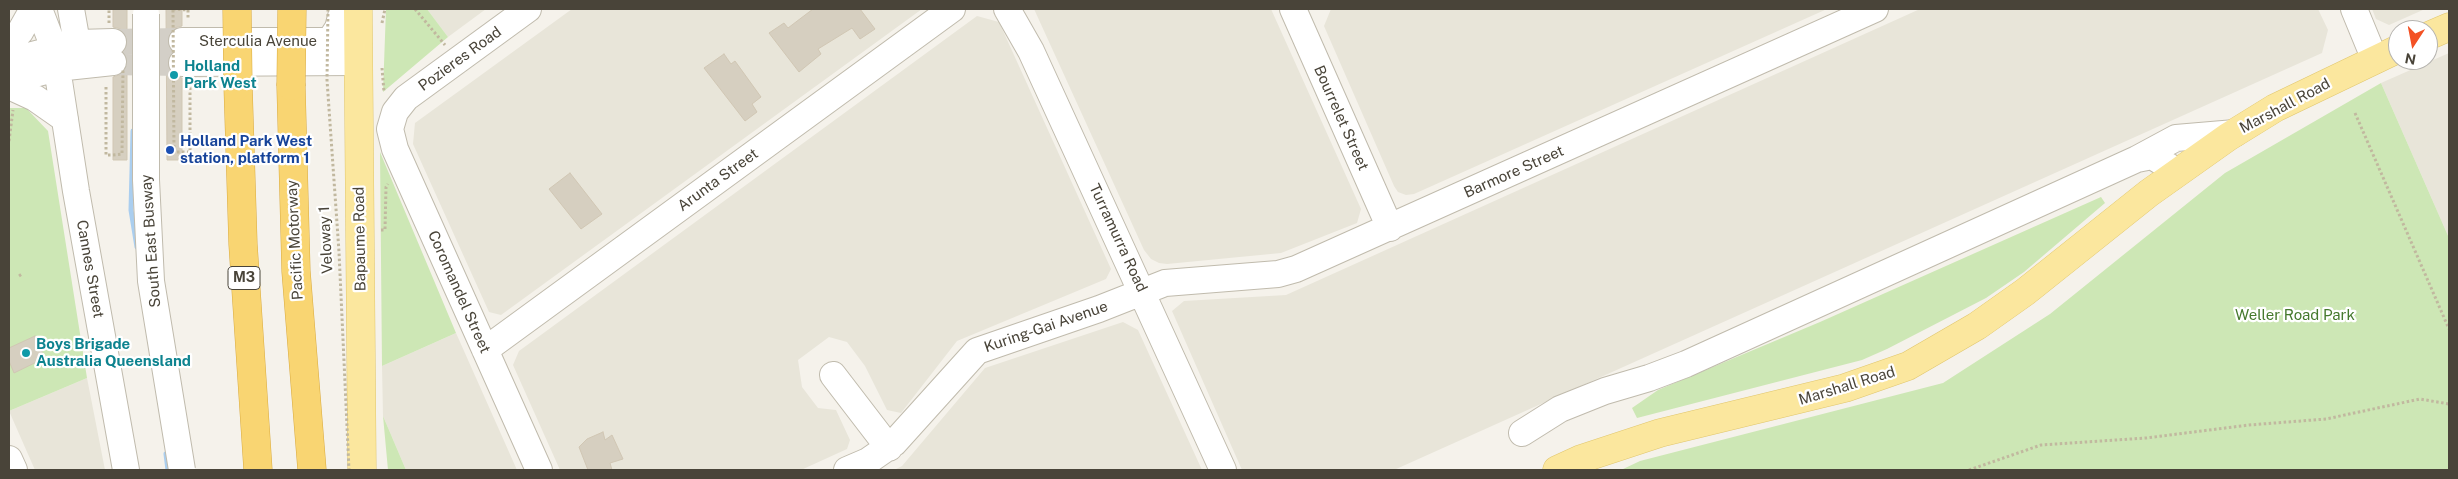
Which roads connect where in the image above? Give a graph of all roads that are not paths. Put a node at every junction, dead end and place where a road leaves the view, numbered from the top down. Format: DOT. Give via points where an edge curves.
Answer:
graph roads {
  1 [pos="32,9"];
  2 [pos="39,9"];
  3 [pos="71,9"];
  4 [pos="146,9"];
  5 [pos="237,9"];
  6 [pos="292,9"];
  7 [pos="343,9"];
  8 [pos="358,9"];
  9 [pos="528,9"];
  10 [pos="952,9"];
  11 [pos="1007,9"];
  12 [pos="1293,9"];
  13 [pos="1875,9"];
  14 [pos="2354,9"];
  15 [pos="329,42"];
  16 [pos="9,44"];
  17 [pos="114,49"];
  18 [pos="2387,55"];
  19 [pos="67,56"];
  20 [pos="9,61"];
  21 [pos="358,61"];
  22 [pos="11,89"];
  23 [pos="395,112"];
  24 [pos="65,118"];
  25 [pos="2235,133"];
  26 [pos="2137,159"];
  27 [pos="2114,170"];
  28 [pos="2178,172"];
  29 [pos="2150,193"];
  30 [pos="1390,228"];
  31 [pos="1142,292"];
  32 [pos="485,350"];
  33 [pos="833,375"];
  34 [pos="1522,433"];
  35 [pos="888,448"];
  36 [pos="9,458"];
  37 [pos="14,470"];
  38 [pos="126,470"];
  39 [pos="182,470"];
  40 [pos="258,470"];
  41 [pos="312,470"];
  42 [pos="362,470"];
  43 [pos="539,470"];
  44 [pos="847,470"];
  45 [pos="1223,470"];
  46 [pos="1557,470"];
  1 -- 16 [label="street" via="20,32"];
  2 -- 19 [label="street"];
  3 -- 19 [label="street"];
  4 -- 39 [label="street, South East Busway, bridge" via="146,180 151,281"];
  5 -- 40 [label="highway, M3, bridge" via="245,289"];
  6 -- 41 [label="highway, Pacific Motorway, bridge" via="296,271"];
  7 -- 15 [label="street" via="338,28"];
  8 -- 21 [label="main road, Bapaume Road"];
  9 -- 23 [label="street, Pozieres Road" via="406,98"];
  10 -- 32 [label="street, Arunta Street"];
  11 -- 31 [label="street, Turramurra Road" via="1031,51"];
  12 -- 30 [label="street, Bourrelet Street"];
  13 -- 30 [label="street, Barmore Street"];
  14 -- 18 [label="street"];
  15 -- 21 [label="street, Sterculia Avenue"];
  15 -- 21 [label="street, Sterculia Avenue" via="184,43"];
  17 -- 19 [label="street"];
  18 -- 25 [label="main road, Marshall Road" via="2275,108"];
  19 -- 20 [label="street"];
  19 -- 22 [label="street"];
  19 -- 24 [label="street, Cannes Street"];
  21 -- 42 [label="main road, Bapaume Road"];
  22 -- 24 [label="street" via="35,98"];
  23 -- 32 [label="street, Coromandel Street" via="391,134 401,163"];
  24 -- 38 [label="street, Cannes Street"];
  25 -- 26 [label="street" via="2176,138"];
  25 -- 28 [label="main road, Marshall Road"];
  26 -- 27 [label="street"];
  26 -- 28 [label="street" via="2152,156"];
  27 -- 29 [label="street" via="2142,176"];
  27 -- 34 [label="street" via="1686,364 1560,410"];
  28 -- 29 [label="main road, Marshall Road"];
  29 -- 46 [label="main road, Marshall Road" via="2018,298 1908,366 1845,388 1660,433"];
  30 -- 31 [label="street, Barmore Street" via="1286,272 1173,282"];
  31 -- 35 [label="street, Kuring-Gai Avenue" via="977,351"];
  31 -- 45 [label="street, Turramurra Road"];
  32 -- 43 [label="street, Coromandel Street"];
  33 -- 35 [label="street"];
  35 -- 44 [label="street, Kuring-Gai Avenue"];
  36 -- 37 [label="street"];
}
